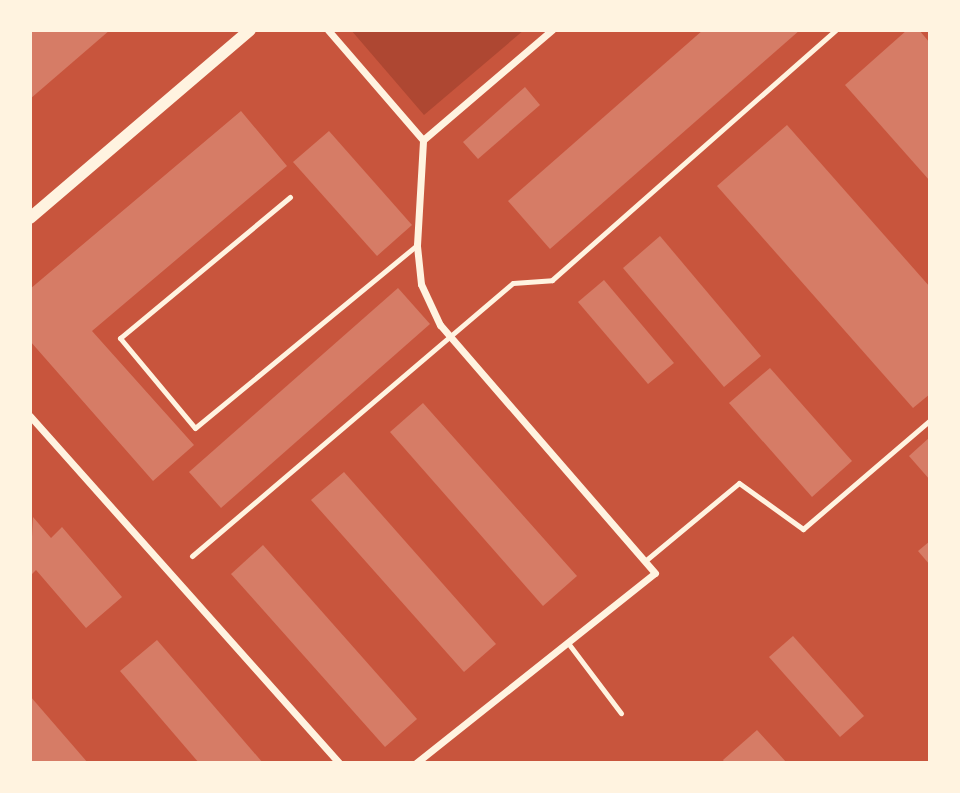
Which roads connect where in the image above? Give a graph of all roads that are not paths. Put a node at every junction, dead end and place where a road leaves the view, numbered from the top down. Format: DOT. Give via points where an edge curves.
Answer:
graph roads {
  1 [pos="250,30"];
  2 [pos="328,30"];
  3 [pos="552,30"];
  4 [pos="836,30"];
  5 [pos="423,140"];
  6 [pos="290,197"];
  7 [pos="30,218"];
  8 [pos="417,245"];
  9 [pos="449,336"];
  10 [pos="30,416"];
  11 [pos="930,420"];
  12 [pos="192,556"];
  13 [pos="645,561"];
  14 [pos="568,643"];
  15 [pos="621,713"];
  16 [pos="339,763"];
  17 [pos="416,763"];
  1 -- 7 [label="street"];
  2 -- 5 [label="street"];
  3 -- 5 [label="street"];
  4 -- 9 [label="lane" via="552,280 513,284"];
  5 -- 8 [label="street"];
  6 -- 8 [label="lane" via="120,338 195,428"];
  8 -- 9 [label="street" via="421,284"];
  9 -- 12 [label="lane"];
  9 -- 13 [label="street"];
  10 -- 16 [label="street"];
  11 -- 13 [label="lane" via="803,529 739,483"];
  13 -- 14 [label="street" via="655,573"];
  14 -- 15 [label="lane"];
  14 -- 17 [label="street"];
}
